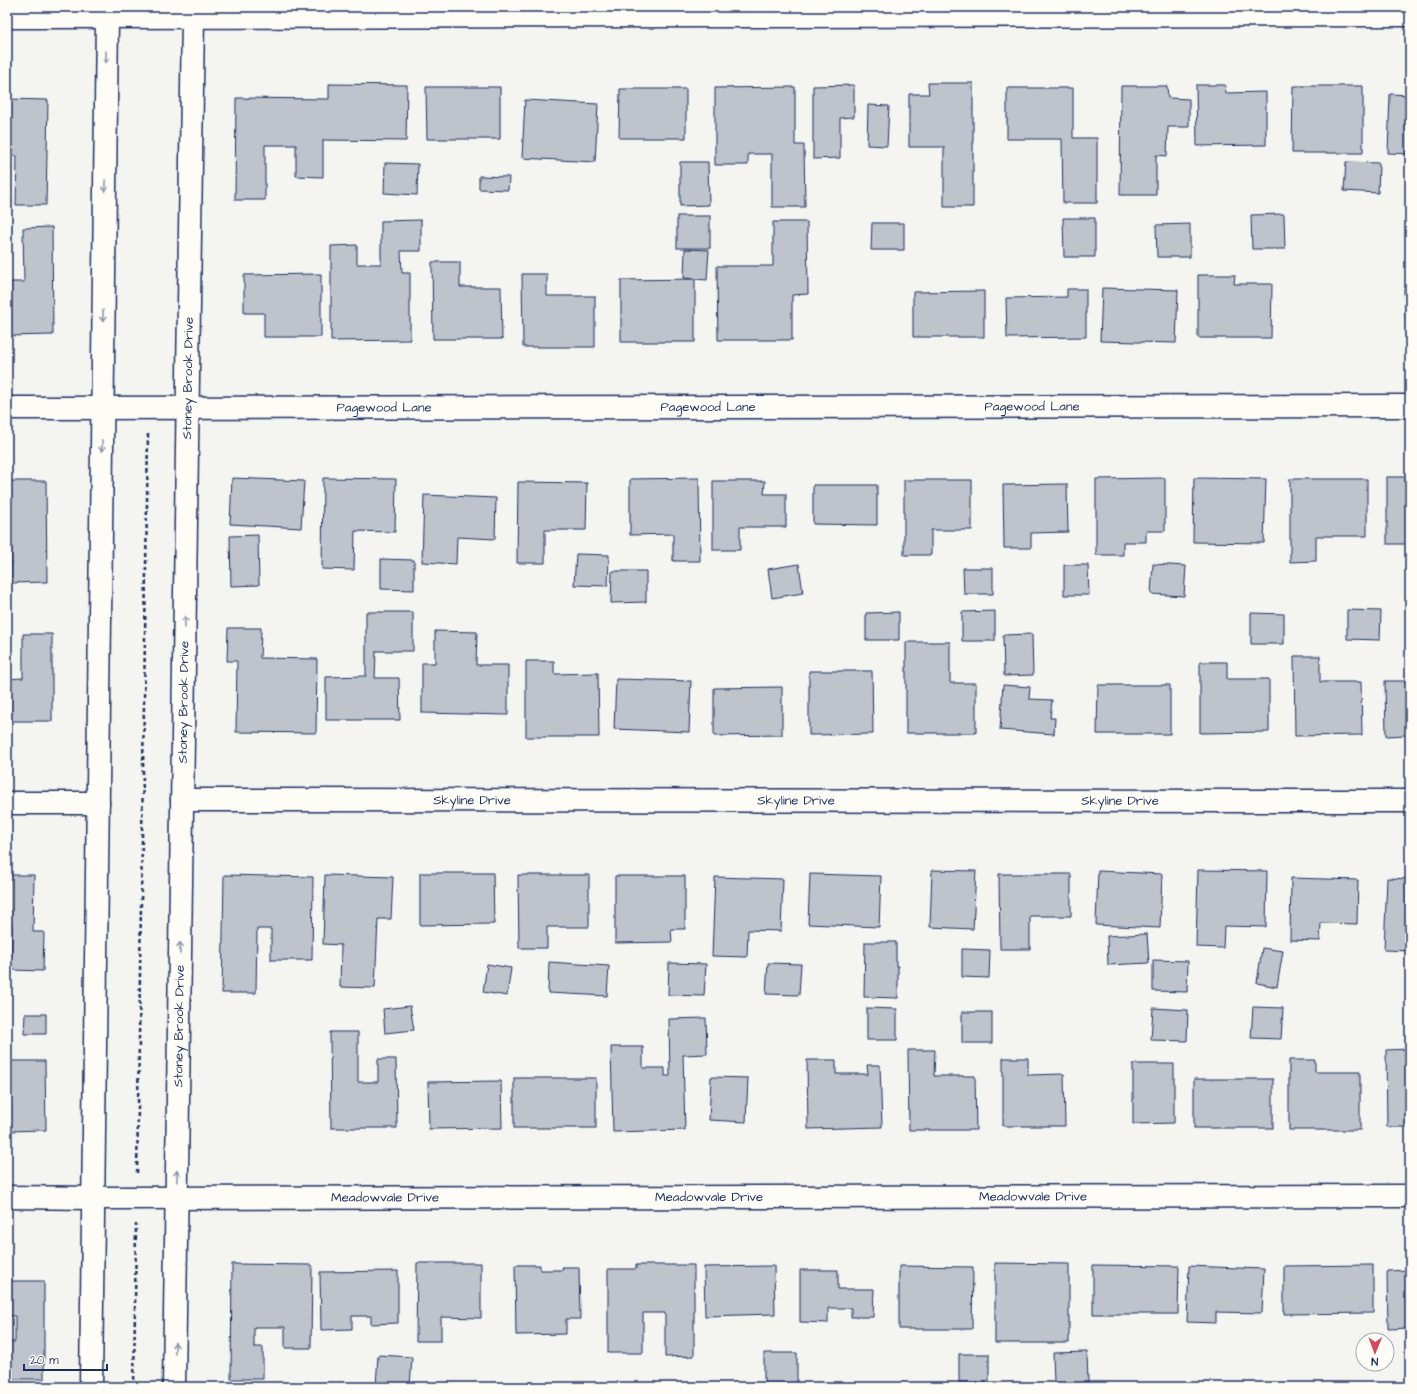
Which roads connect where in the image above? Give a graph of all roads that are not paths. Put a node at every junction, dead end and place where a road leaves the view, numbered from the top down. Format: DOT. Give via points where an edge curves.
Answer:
graph roads {
  1 [pos="1410,14"];
  2 [pos="193,16"];
  3 [pos="7,17"];
  4 [pos="107,18"];
  5 [pos="1410,406"];
  6 [pos="188,407"];
  7 [pos="7,408"];
  8 [pos="102,408"];
  9 [pos="182,800"];
  10 [pos="1410,801"];
  11 [pos="7,803"];
  12 [pos="98,803"];
  13 [pos="1410,1196"];
  14 [pos="7,1197"];
  15 [pos="93,1198"];
  16 [pos="177,1198"];
  17 [pos="91,1387"];
  18 [pos="174,1387"];
  1 -- 2 [label="street"];
  2 -- 4 [label="street"];
  2 -- 6 [label="street, Stoney Brook Drive"];
  3 -- 4 [label="street"];
  4 -- 8 [label="street, one-way"];
  5 -- 6 [label="street, Pagewood Lane"];
  6 -- 8 [label="street, Pagewood Lane"];
  9 -- 6 [label="street, Stoney Brook Drive, one-way"];
  7 -- 8 [label="street, Pagewood Lane"];
  8 -- 12 [label="street, one-way"];
  9 -- 10 [label="street, Skyline Drive"];
  16 -- 9 [label="street, Stoney Brook Drive, one-way"];
  11 -- 12 [label="street"];
  12 -- 15 [label="street"];
  13 -- 16 [label="street, Meadowvale Drive"];
  14 -- 15 [label="street, Meadowvale Drive"];
  15 -- 16 [label="street, Meadowvale Drive"];
  15 -- 17 [label="street"];
  18 -- 16 [label="street, Stoney Brook Drive, one-way"];
}
